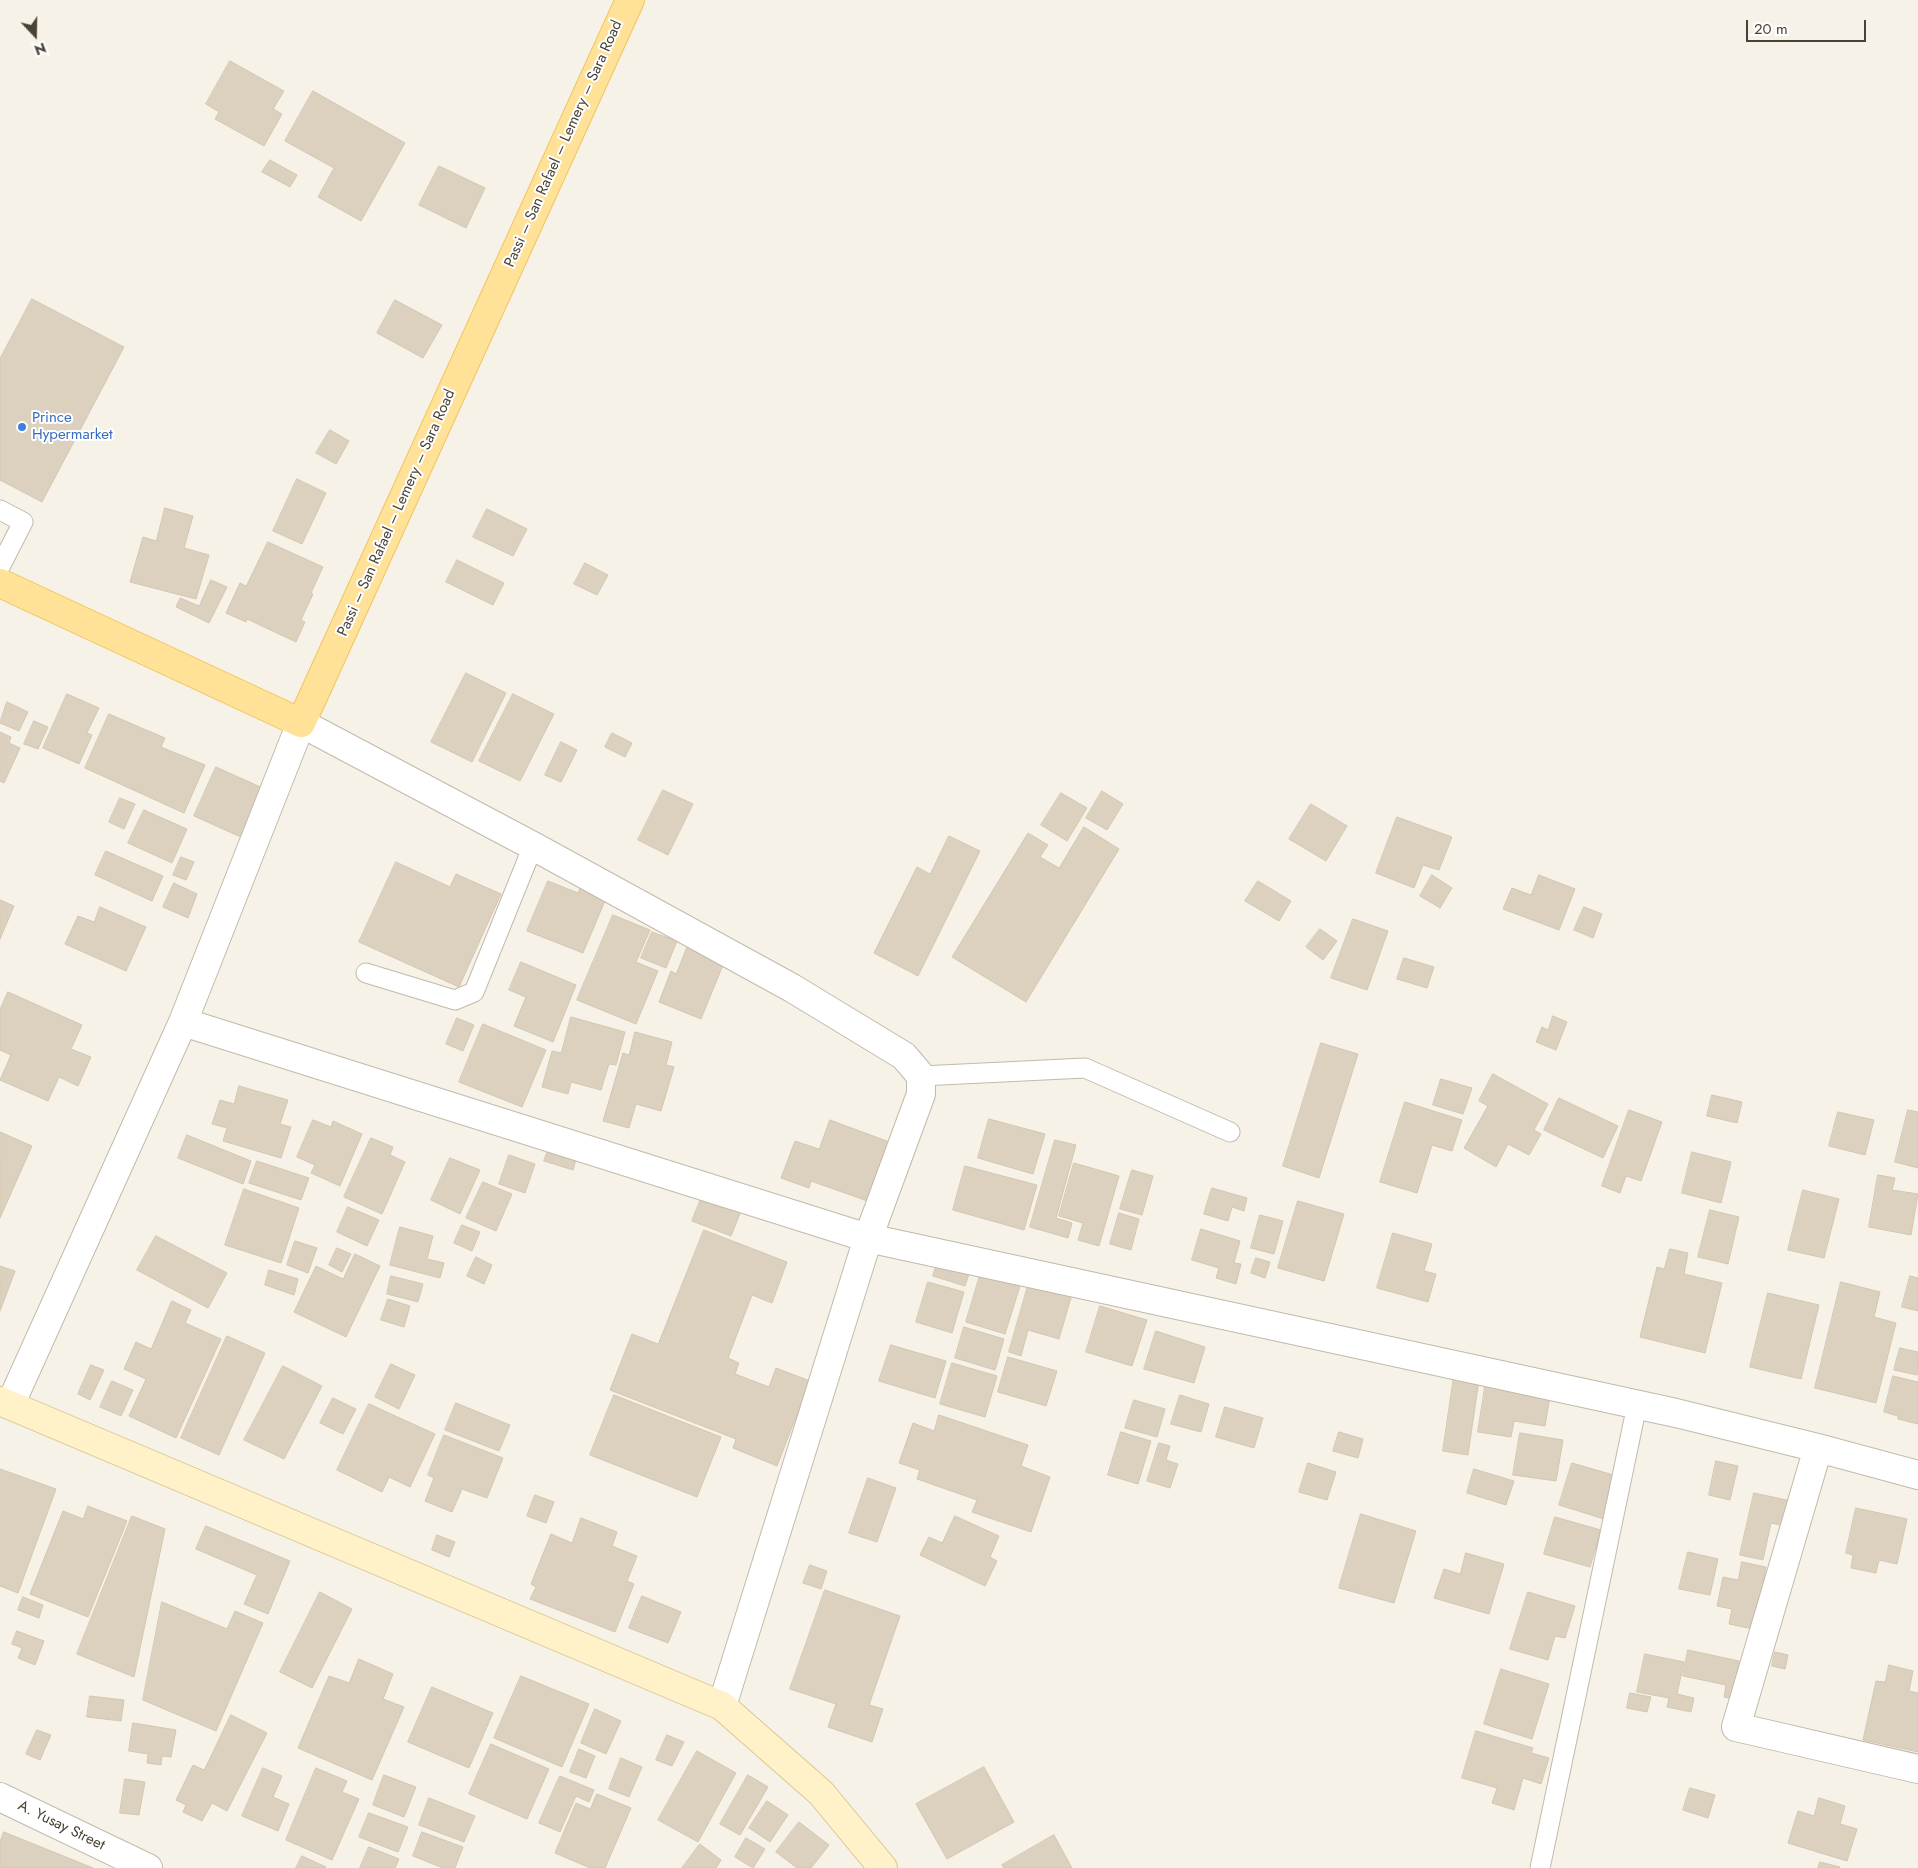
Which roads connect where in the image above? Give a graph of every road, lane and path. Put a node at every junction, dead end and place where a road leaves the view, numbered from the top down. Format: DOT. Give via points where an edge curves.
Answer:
graph roads {
  1 [pos="630,0"];
  2 [pos="0,510"];
  3 [pos="0,567"];
  4 [pos="0,583"];
  5 [pos="301,723"];
  6 [pos="533,846"];
  7 [pos="366,973"];
  8 [pos="183,1022"];
  9 [pos="921,1076"];
  10 [pos="1230,1132"];
  11 [pos="868,1238"];
  12 [pos="5,1403"];
  13 [pos="1638,1404"];
  14 [pos="1818,1448"];
  15 [pos="1918,1475"];
  16 [pos="722,1706"];
  17 [pos="1918,1769"];
  18 [pos="0,1797"];
  19 [pos="148,1868"];
  20 [pos="883,1868"];
  21 [pos="1540,1868"];
  1 -- 5 [label="main road, Passi – San Rafael – Lemery – Sara Road"];
  2 -- 3 [label="lane" via="23,522"];
  4 -- 5 [label="main road"];
  5 -- 6 [label="street"];
  5 -- 8 [label="street"];
  6 -- 7 [label="lane" via="474,992 455,1000"];
  6 -- 9 [label="street" via="792,988 904,1056"];
  8 -- 11 [label="street"];
  8 -- 12 [label="street"];
  9 -- 10 [label="lane" via="1085,1068"];
  9 -- 11 [label="street" via="921,1094"];
  11 -- 13 [label="street"];
  11 -- 16 [label="street"];
  12 -- 16 [label="street"];
  13 -- 14 [label="street"];
  13 -- 21 [label="lane"];
  14 -- 15 [label="street"];
  14 -- 17 [label="street" via="1736,1727"];
  16 -- 20 [label="street" via="821,1793"];
  18 -- 19 [label="street, A. Yusay Street"];
}
